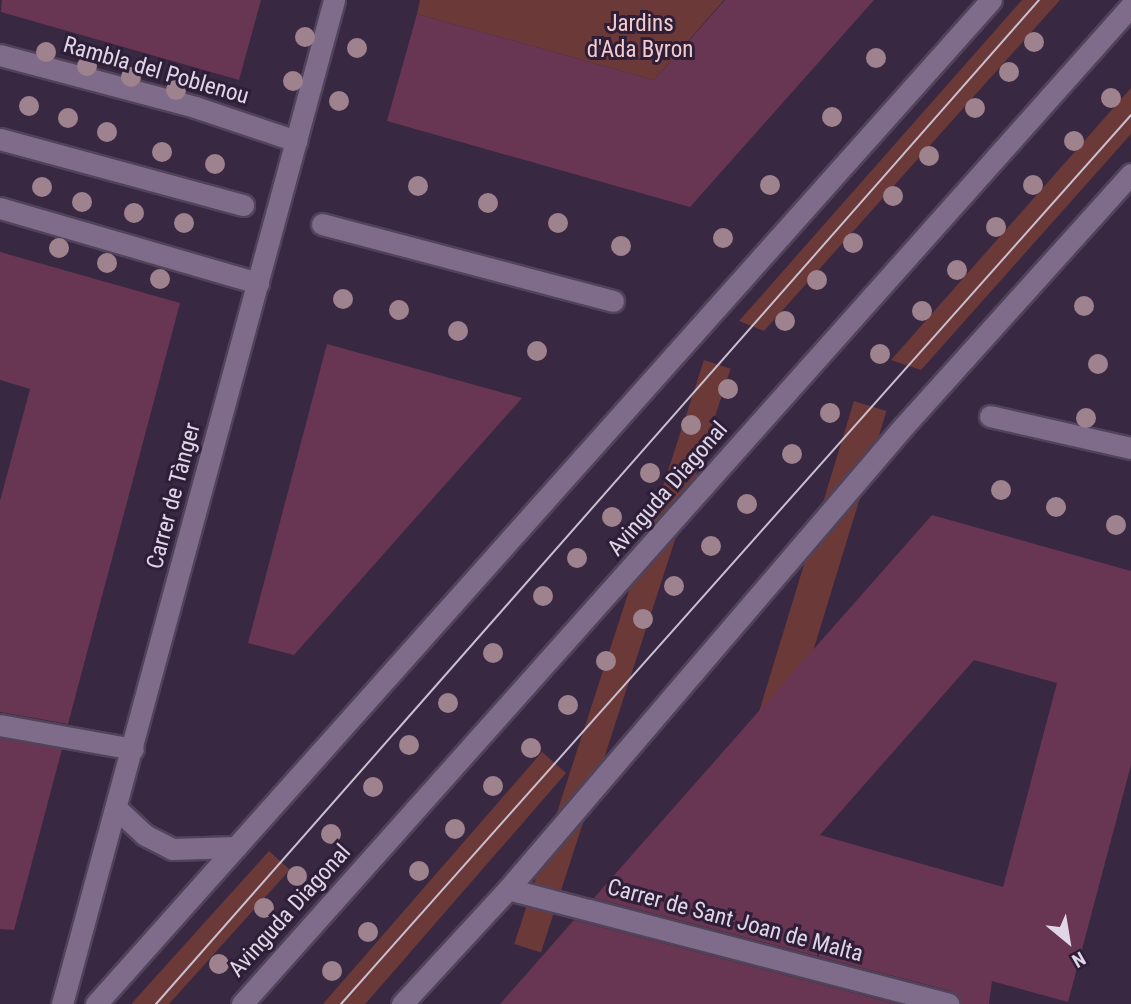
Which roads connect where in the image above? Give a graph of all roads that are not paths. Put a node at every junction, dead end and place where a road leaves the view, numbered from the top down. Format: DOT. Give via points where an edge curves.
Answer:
graph roads {
  1 [pos="334,0"];
  2 [pos="991,0"];
  3 [pos="1131,6"];
  4 [pos="0,55"];
  5 [pos="0,139"];
  6 [pos="296,141"];
  7 [pos="1131,174"];
  8 [pos="243,205"];
  9 [pos="0,208"];
  10 [pos="322,224"];
  11 [pos="258,283"];
  12 [pos="613,301"];
  13 [pos="990,416"];
  14 [pos="1131,449"];
  15 [pos="0,725"];
  16 [pos="134,749"];
  17 [pos="117,809"];
  18 [pos="236,847"];
  19 [pos="508,889"];
  20 [pos="62,1004"];
  21 [pos="96,1004"];
  22 [pos="242,1004"];
  23 [pos="402,1004"];
  24 [pos="948,1004"];
  1 -- 6 [label="street, Carrer de Tànger"];
  2 -- 18 [label="street"];
  3 -- 22 [label="street, Avinguda Diagonal"];
  4 -- 6 [label="street, Rambla del Poblenou" via="195,107"];
  5 -- 8 [label="street"];
  6 -- 11 [label="street, Carrer de Tànger"];
  7 -- 19 [label="street" via="904,426"];
  9 -- 11 [label="street"];
  10 -- 12 [label="street"];
  11 -- 16 [label="street, Carrer de Tànger"];
  13 -- 14 [label="street"];
  15 -- 16 [label="street"];
  16 -- 17 [label="street, Carrer de Tànger"];
  17 -- 18 [label="street" via="145,835 172,849"];
  17 -- 20 [label="street, Carrer de Tànger"];
  18 -- 21 [label="street"];
  19 -- 23 [label="street"];
  19 -- 24 [label="street, Carrer de Sant Joan de Malta"];
}
